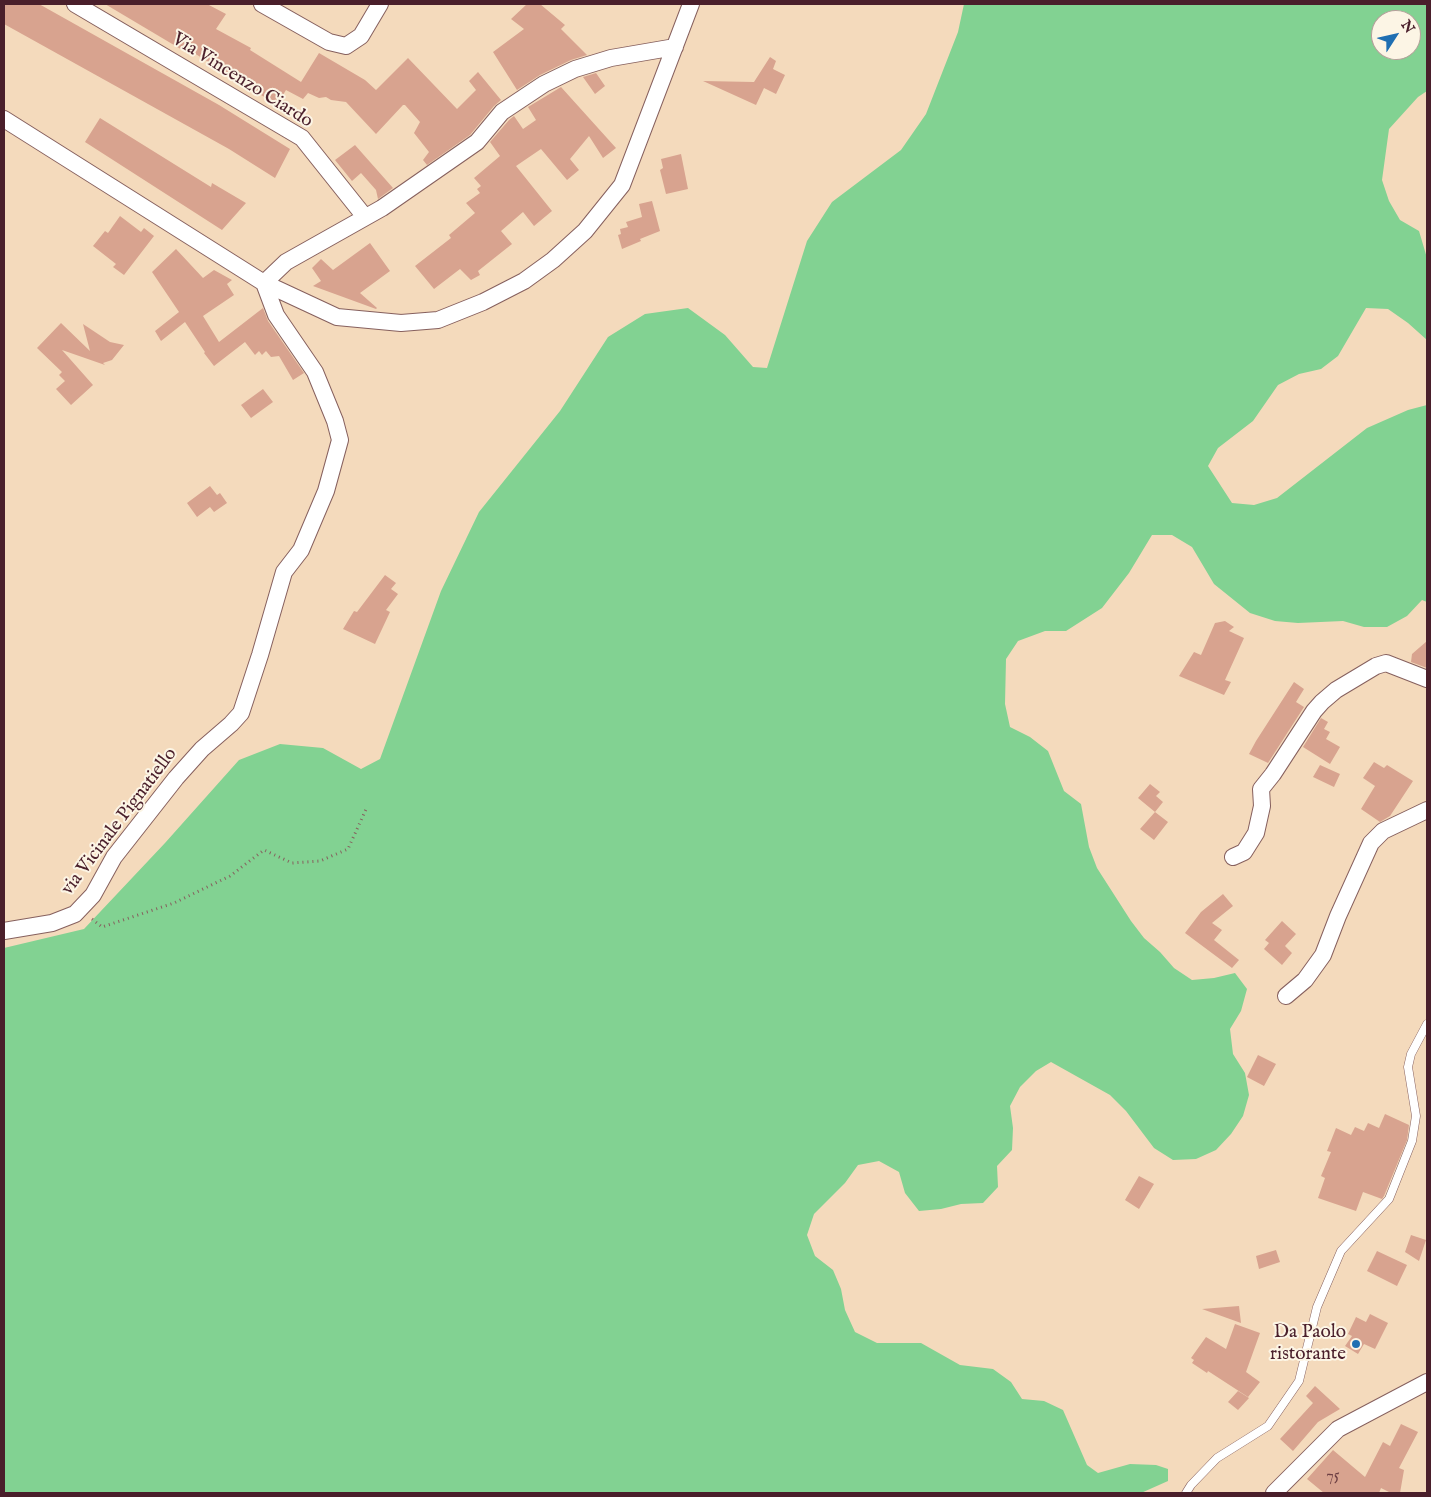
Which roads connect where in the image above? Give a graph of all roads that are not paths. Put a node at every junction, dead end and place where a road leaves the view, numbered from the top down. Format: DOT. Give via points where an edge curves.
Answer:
graph roads {
  1 [pos="75,4"];
  2 [pos="262,4"];
  3 [pos="380,4"];
  4 [pos="691,4"];
  5 [pos="675,47"];
  6 [pos="4,119"];
  7 [pos="365,217"];
  8 [pos="264,282"];
  9 [pos="1427,679"];
  10 [pos="1427,810"];
  11 [pos="1233,857"];
  12 [pos="4,931"];
  13 [pos="1286,996"];
  14 [pos="1427,1024"];
  15 [pos="1427,1382"];
  16 [pos="1186,1493"];
  17 [pos="1274,1493"];
  1 -- 7 [label="street, Via Vincenzo Ciardo" via="302,138"];
  2 -- 3 [label="street" via="329,42 346,46 361,36"];
  4 -- 5 [label="street"];
  5 -- 7 [label="street" via="611,58 575,69 544,84 502,112 477,142"];
  5 -- 8 [label="street" via="622,185 585,231 524,281 438,320 402,322 337,317"];
  6 -- 8 [label="street"];
  7 -- 8 [label="street" via="286,262"];
  8 -- 12 [label="street, via Vicinale Pignatiello" via="276,316 315,372 340,440 326,491 301,550 284,572 241,713 176,778 114,857 93,895 74,914 52,923"];
  9 -- 11 [label="street" via="1386,663 1336,690 1322,702 1262,789 1256,833 1244,852"];
  10 -- 13 [label="street" via="1384,831 1371,843 1323,956 1305,980"];
  14 -- 16 [label="lane" via="1411,1054 1408,1067 1416,1116 1412,1141 1389,1199 1341,1252 1318,1307 1300,1381 1268,1426 1217,1458"];
  15 -- 17 [label="street" via="1338,1428"];
}
